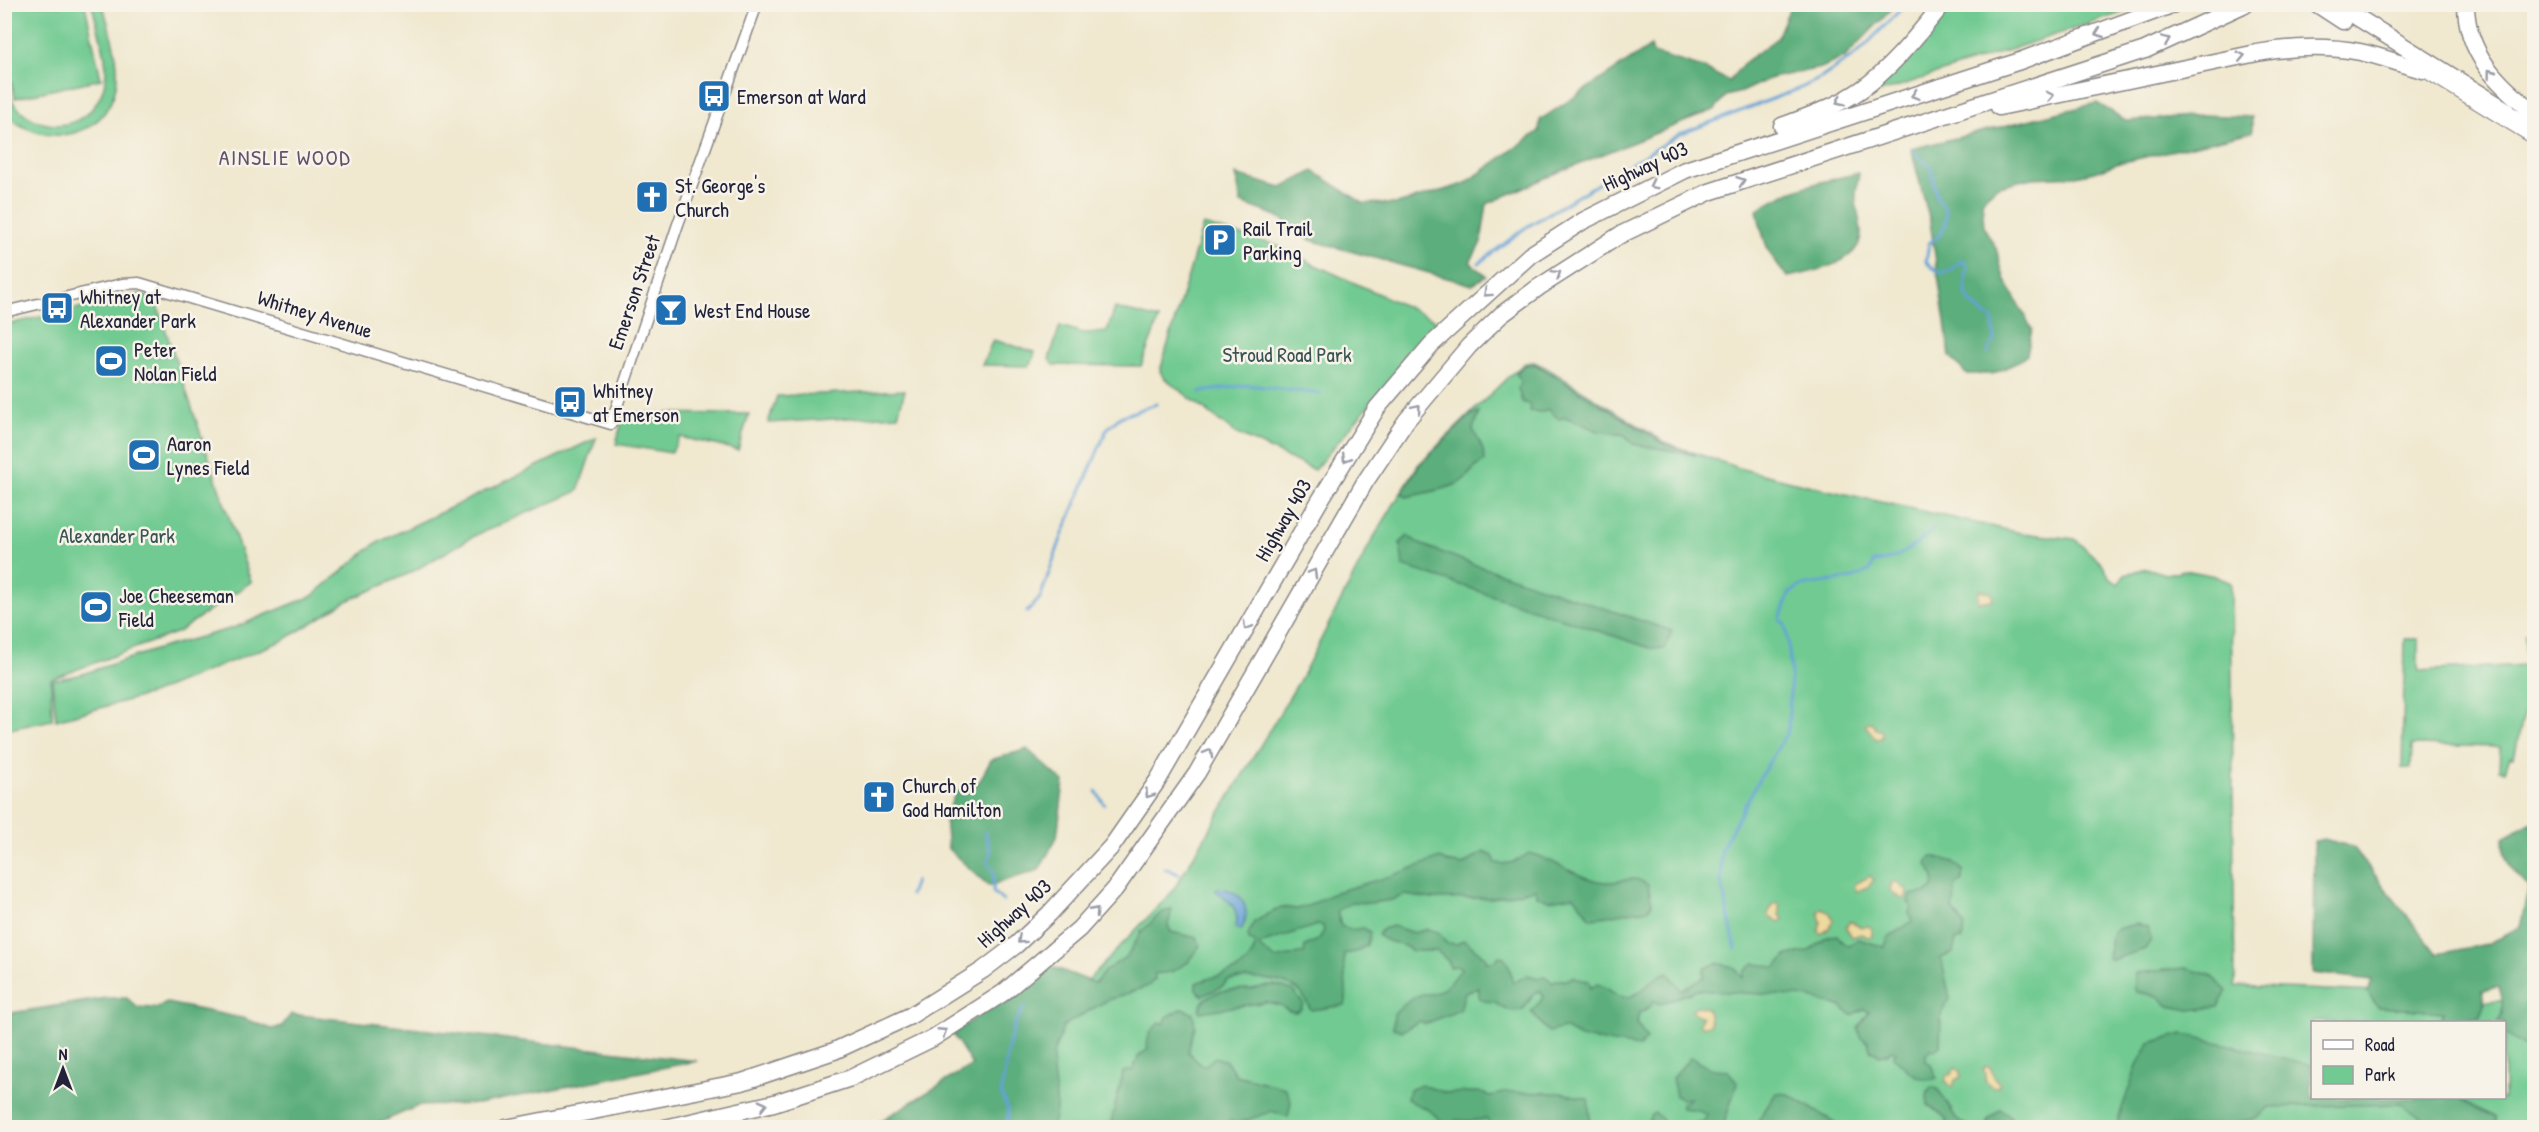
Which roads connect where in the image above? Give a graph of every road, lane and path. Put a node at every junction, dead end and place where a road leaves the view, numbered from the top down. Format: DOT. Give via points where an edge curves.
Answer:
graph roads {
  1 [pos="757,4"];
  2 [pos="1943,4"];
  3 [pos="2174,4"];
  4 [pos="2245,4"];
  5 [pos="2317,4"];
  6 [pos="2336,4"];
  7 [pos="2466,4"];
  8 [pos="2423,70"];
  9 [pos="1972,106"];
  10 [pos="2506,110"];
  11 [pos="2535,112"];
  12 [pos="2535,126"];
  13 [pos="2535,138"];
  14 [pos="1685,170"];
  15 [pos="4,312"];
  16 [pos="611,424"];
  17 [pos="506,1128"];
  18 [pos="665,1128"];
  1 -- 16 [label="street, Emerson Street"];
  2 -- 14 [label="highway, one-way" via="1894,62 1862,89 1814,114 1705,155"];
  3 -- 14 [label="highway, Highway 403, one-way" via="2017,62"];
  9 -- 4 [label="highway, one-way" via="2145,50"];
  5 -- 8 [label="highway"];
  6 -- 10 [label="highway"];
  11 -- 7 [label="highway, one-way" via="2489,71 2472,40"];
  9 -- 8 [label="highway, one-way" via="1994,108 2257,53 2298,48 2362,52"];
  8 -- 13 [label="main road"];
  18 -- 9 [label="highway, one-way" via="774,1103 851,1078 933,1038 1003,993 1079,929 1115,889 1197,773 1365,482 1406,421 1469,346 1501,315 1620,235 1709,192"];
  10 -- 12 [label="main road"];
  14 -- 17 [label="highway, Highway 403, one-way" via="1602,211 1530,255 1402,376 1377,408 1319,502 1158,780 1112,846 1016,945 910,1016 834,1052 742,1082"];
  15 -- 16 [label="street, Whitney Avenue" via="140,283"];
}
